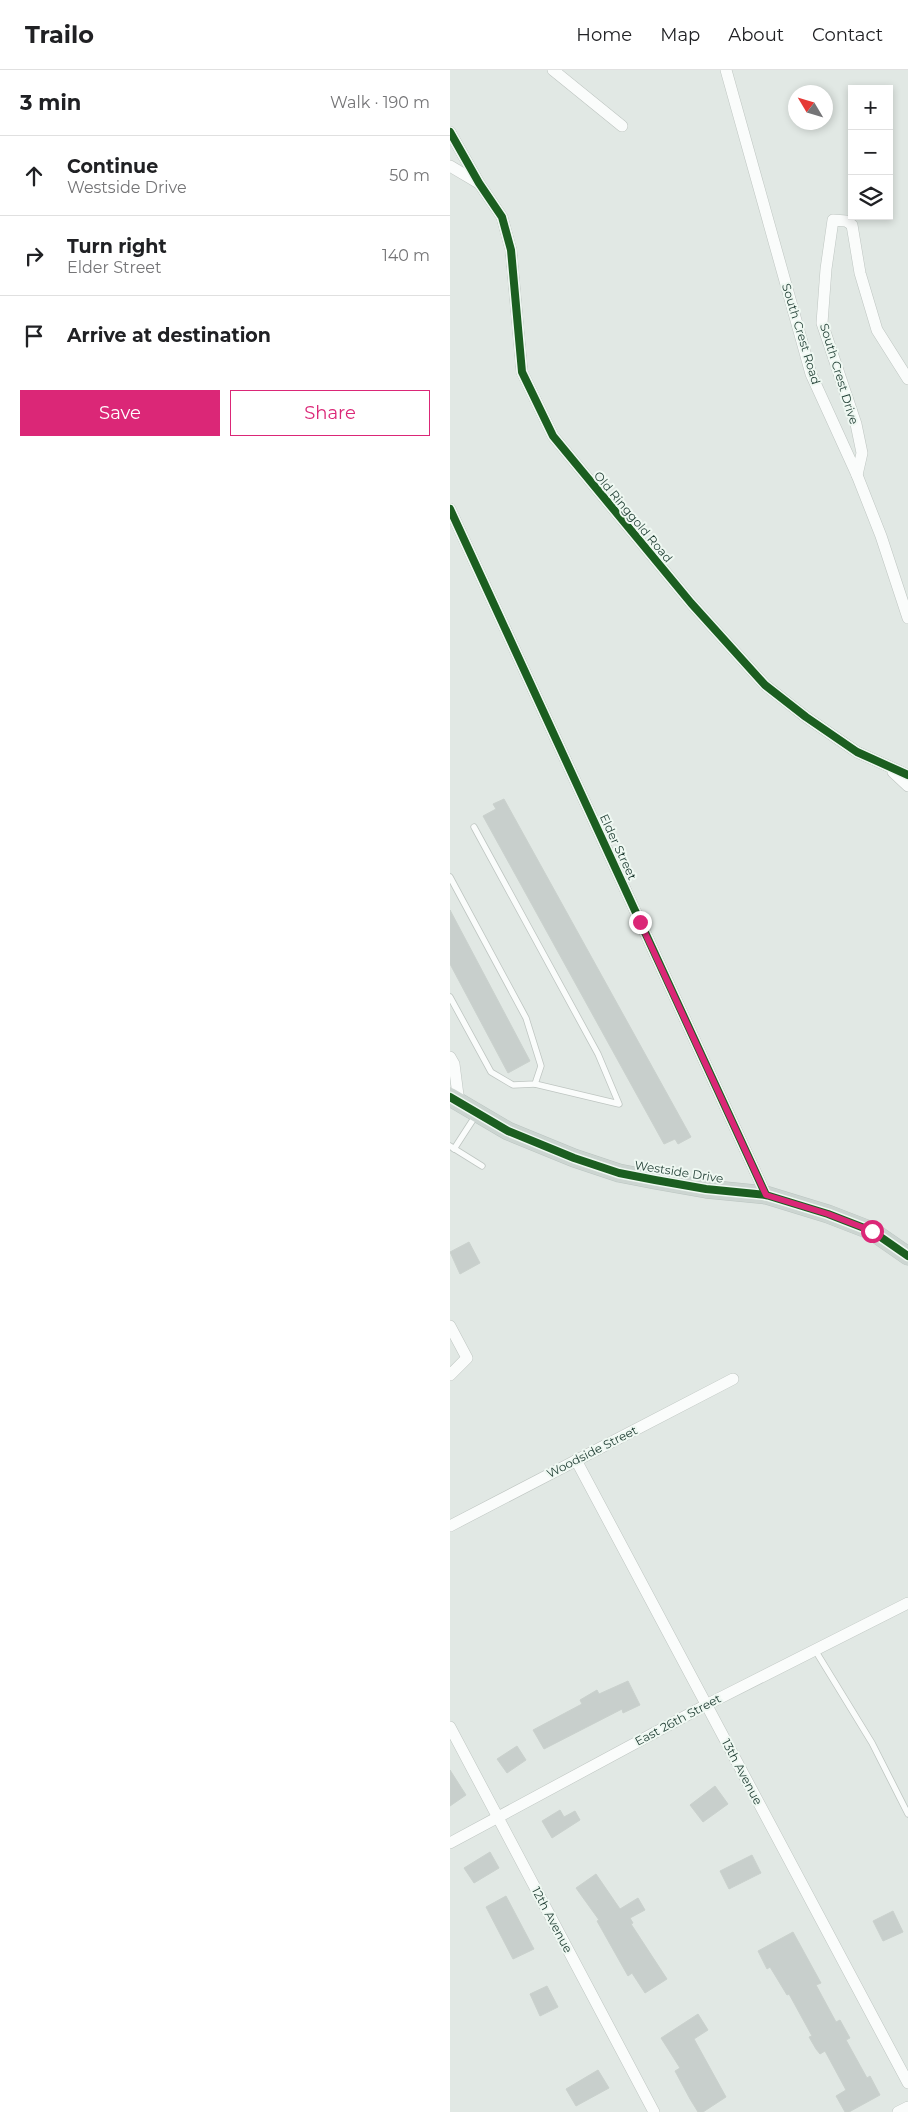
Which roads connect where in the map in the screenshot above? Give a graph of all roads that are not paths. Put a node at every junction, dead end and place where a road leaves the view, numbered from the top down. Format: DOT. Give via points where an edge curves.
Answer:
graph roads {
  1 [pos="553,70"];
  2 [pos="726,70"];
  3 [pos="622,126"];
  4 [pos="450,132"];
  5 [pos="450,166"];
  6 [pos="479,183"];
  7 [pos="908,379"];
  8 [pos="857,475"];
  9 [pos="450,509"];
  10 [pos="908,618"];
  11 [pos="886,766"];
  12 [pos="908,775"];
  13 [pos="908,786"];
  14 [pos="474,827"];
  15 [pos="450,877"];
  16 [pos="450,997"];
  17 [pos="450,1057"];
  18 [pos="535,1084"];
  19 [pos="454,1100"];
  20 [pos="477,1113"];
  21 [pos="452,1147"];
  22 [pos="482,1166"];
  23 [pos="766,1195"];
  24 [pos="908,1256"];
  25 [pos="450,1326"];
  26 [pos="450,1375"];
  27 [pos="733,1379"];
  28 [pos="576,1460"];
  29 [pos="450,1526"];
  30 [pos="908,1603"];
  31 [pos="815,1650"];
  32 [pos="706,1704"];
  33 [pos="450,1727"];
  34 [pos="908,1814"];
  35 [pos="498,1818"];
  36 [pos="450,1843"];
  37 [pos="908,2083"];
  38 [pos="908,2107"];
  39 [pos="654,2112"];
  40 [pos="898,2112"];
  1 -- 3 [label="street"];
  2 -- 8 [label="street, South Crest Road" via="811,374"];
  4 -- 6 [label="street"];
  5 -- 6 [label="street, Old Ringgold Road"];
  6 -- 11 [label="street, Old Ringgold Road" via="502,217 511,250 522,372 553,436 691,603 765,685 857,752"];
  7 -- 8 [label="street, South Crest Drive" via="877,330 862,282 852,224 833,220 822,323 858,434 862,453"];
  8 -- 10 [label="street, South Crest Road"];
  9 -- 23 [label="street, Elder Street"];
  11 -- 12 [label="street, Old Ringgold Road"];
  11 -- 13 [label="street"];
  14 -- 18 [label="lane" via="594,1046 619,1104"];
  15 -- 18 [label="lane" via="526,1018 541,1066"];
  16 -- 18 [label="lane" via="491,1072 513,1085"];
  17 -- 19 [label="street" via="454,1064"];
  19 -- 20 [label="main road, Westside Drive"];
  20 -- 21 [label="lane"];
  20 -- 23 [label="main road, Westside Drive" via="541,1145 619,1172 706,1189"];
  21 -- 22 [label="lane"];
  23 -- 24 [label="main road, Westside Drive" via="872,1231"];
  25 -- 26 [label="street" via="467,1358"];
  27 -- 28 [label="street, Woodside Street"];
  28 -- 29 [label="street, Woodside Street"];
  28 -- 32 [label="street, 13th Avenue"];
  30 -- 31 [label="street, East 26th Street"];
  31 -- 32 [label="street, East 26th Street"];
  31 -- 34 [label="lane" via="872,1743"];
  32 -- 35 [label="street, East 26th Street"];
  32 -- 37 [label="street, 13th Avenue"];
  33 -- 35 [label="street, 12th Avenue"];
  35 -- 36 [label="street, East 26th Street"];
  35 -- 39 [label="street, 12th Avenue"];
  38 -- 40 [label="street"];
}
